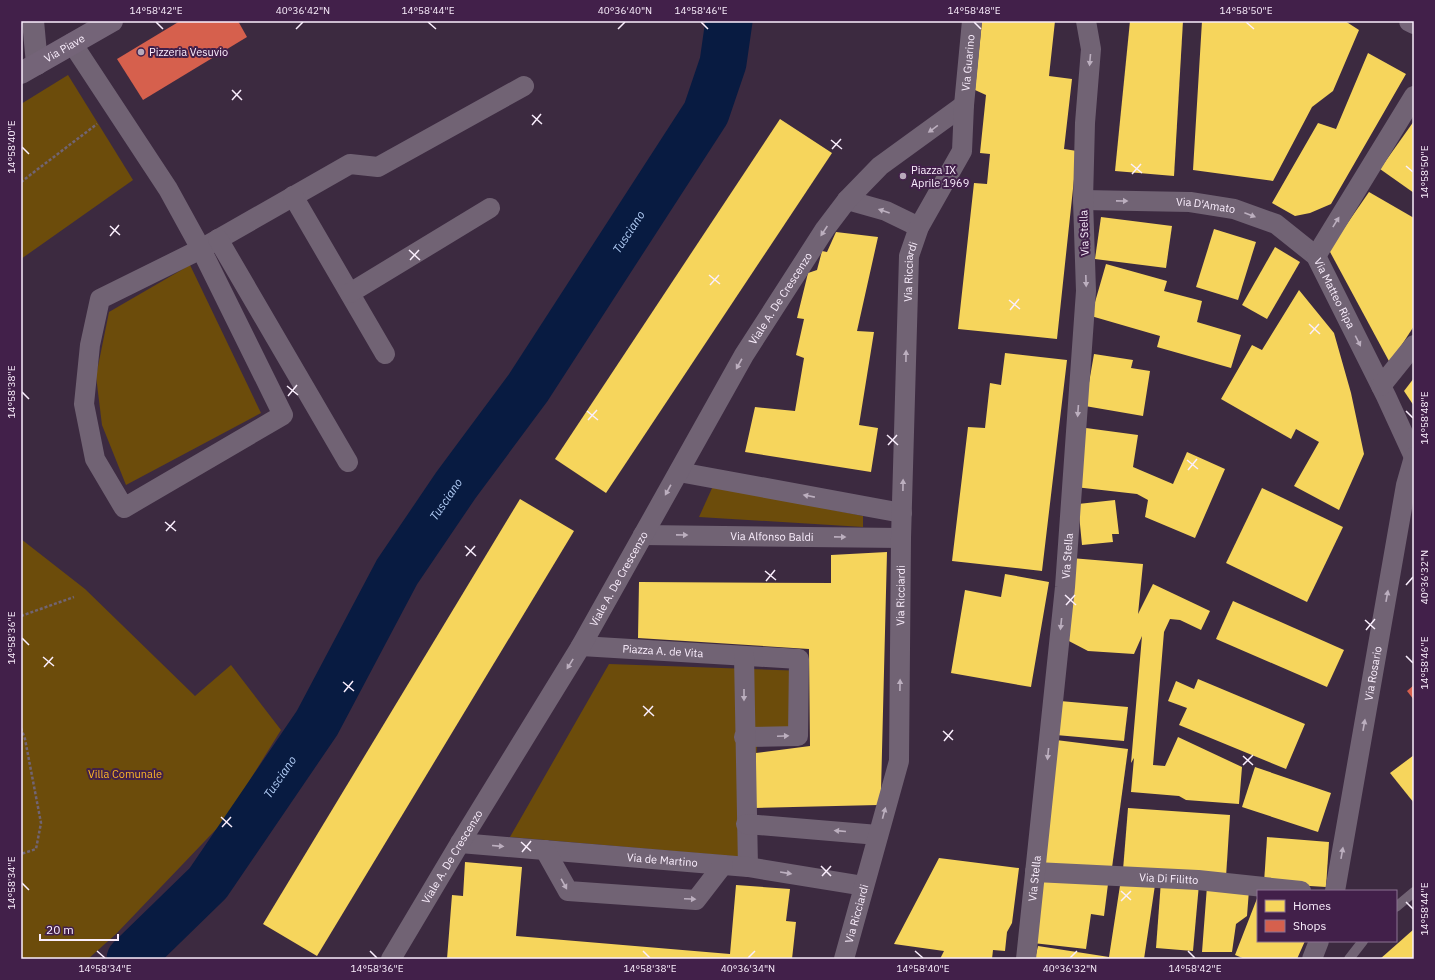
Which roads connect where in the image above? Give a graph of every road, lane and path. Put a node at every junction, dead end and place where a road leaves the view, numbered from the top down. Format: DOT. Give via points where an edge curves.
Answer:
graph roads {
  1 [pos="33,21"];
  2 [pos="112,21"];
  3 [pos="972,21"];
  4 [pos="1086,21"];
  5 [pos="1410,21"];
  6 [pos="1414,23"];
  7 [pos="72,43"];
  8 [pos="29,69"];
  9 [pos="524,86"];
  10 [pos="1414,96"];
  11 [pos="964,105"];
  12 [pos="118,113"];
  13 [pos="21,182"];
  14 [pos="293,196"];
  15 [pos="847,200"];
  16 [pos="1083,200"];
  17 [pos="490,208"];
  18 [pos="919,227"];
  19 [pos="218,239"];
  20 [pos="201,249"];
  21 [pos="1316,256"];
  22 [pos="350,293"];
  23 [pos="1414,345"];
  24 [pos="385,354"];
  25 [pos="1381,386"];
  26 [pos="1414,457"];
  27 [pos="348,462"];
  28 [pos="679,472"];
  29 [pos="902,513"];
  30 [pos="643,535"];
  31 [pos="901,538"];
  32 [pos="74,597"];
  33 [pos="21,616"];
  34 [pos="581,646"];
  35 [pos="744,656"];
  36 [pos="21,728"];
  37 [pos="744,737"];
  38 [pos="746,824"];
  39 [pos="878,835"];
  40 [pos="460,843"];
  41 [pos="545,850"];
  42 [pos="21,854"];
  43 [pos="723,865"];
  44 [pos="748,867"];
  45 [pos="1035,872"];
  46 [pos="864,886"];
  47 [pos="1292,890"];
  48 [pos="1335,890"];
  49 [pos="1414,892"];
  50 [pos="1397,906"];
  51 [pos="1319,942"];
  52 [pos="1361,942"];
  53 [pos="391,959"];
  54 [pos="844,959"];
  55 [pos="1026,959"];
  56 [pos="1312,959"];
  57 [pos="1349,959"];
  1 -- 8 [label="street"];
  2 -- 7 [label="main road, Via Piave"];
  3 -- 11 [label="street, Via Guarino"];
  4 -- 16 [label="street, Via Stella, one-way" via="1091,49 1085,123"];
  5 -- 6 [label="main road"];
  7 -- 8 [label="main road, Via Piave"];
  7 -- 12 [label="street"];
  9 -- 14 [label="street" via="378,167 350,164"];
  21 -- 10 [label="street, Via Matteo Ripa, one-way"];
  11 -- 15 [label="street, Viale A. De Crescenzo, one-way" via="880,166"];
  11 -- 18 [label="street, Via Guarino" via="962,151"];
  12 -- 13 [label="path" via="98,123"];
  12 -- 20 [label="street" via="168,189"];
  14 -- 19 [label="street"];
  14 -- 22 [label="street"];
  18 -- 15 [label="street, one-way" via="886,211"];
  15 -- 28 [label="street, Viale A. De Crescenzo, one-way" via="825,229 744,355"];
  16 -- 21 [label="street, Via D'Amato, one-way" via="1190,202 1234,209 1276,224"];
  16 -- 45 [label="street, Via Stella, one-way" via="1086,291 1065,587"];
  17 -- 22 [label="street"];
  29 -- 18 [label="street, Via Ricciardi, one-way" via="908,256"];
  19 -- 20 [label="street"];
  19 -- 27 [label="street"];
  20 -- 20 [label="street" via="100,299 90,346 84,404 95,459 124,508 283,415"];
  21 -- 25 [label="street, Via Matteo Ripa, one-way"];
  22 -- 24 [label="street"];
  23 -- 25 [label="street"];
  25 -- 26 [label="street, Via Matteo Ripa"];
  48 -- 26 [label="street, Via Rosario, one-way" via="1406,485"];
  29 -- 28 [label="street, one-way"];
  28 -- 30 [label="street, Viale A. De Crescenzo, one-way"];
  29 -- 31 [label="street, Via Ricciardi"];
  30 -- 31 [label="street, Via Alfonso Baldi, one-way"];
  30 -- 34 [label="street, Viale A. De Crescenzo"];
  39 -- 31 [label="street, Via Ricciardi, one-way" via="899,761"];
  32 -- 33 [label="path"];
  34 -- 35 [label="street, Piazza A. de Vita"];
  34 -- 40 [label="street, Viale A. De Crescenzo, one-way"];
  35 -- 37 [label="street, one-way"];
  37 -- 35 [label="street, Piazza A. de Vita, one-way" via="798,736 799,659"];
  36 -- 42 [label="path" via="41,822 36,849"];
  37 -- 38 [label="street"];
  39 -- 38 [label="street, one-way"];
  38 -- 44 [label="street"];
  39 -- 46 [label="street, Via Ricciardi"];
  40 -- 41 [label="street, Via de Martino, one-way"];
  40 -- 53 [label="street, Viale A. De Crescenzo"];
  41 -- 43 [label="street, Via de Martino"];
  41 -- 43 [label="street, one-way" via="568,891 696,900"];
  43 -- 44 [label="street, Via de Martino"];
  44 -- 46 [label="street, Via de Martino, one-way"];
  45 -- 47 [label="street, Via Di Filitto" via="1198,880"];
  45 -- 55 [label="street, Via Stella"];
  46 -- 54 [label="street, Via Ricciardi"];
  49 -- 50 [label="lane"];
  51 -- 56 [label="street"];
  52 -- 57 [label="lane"];
}
